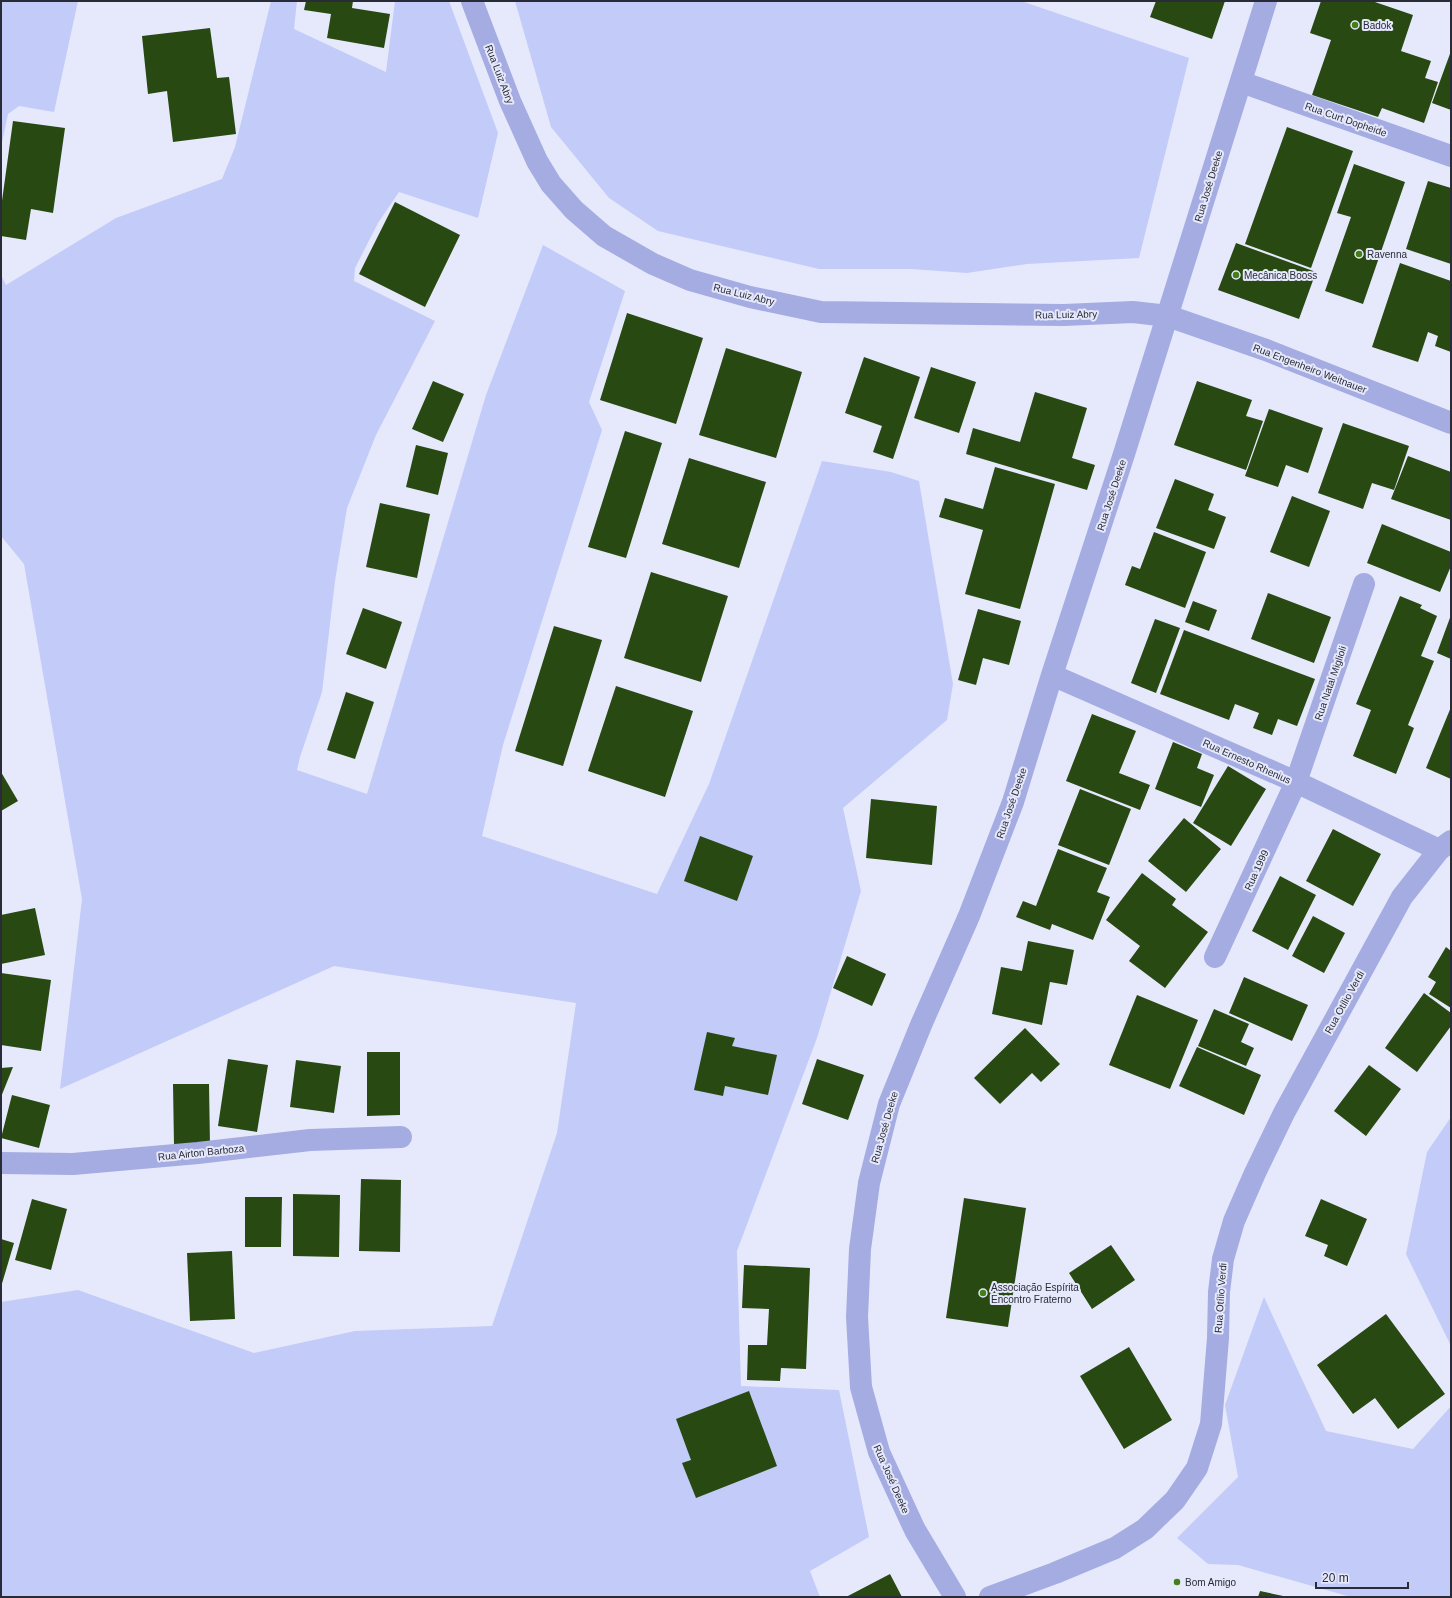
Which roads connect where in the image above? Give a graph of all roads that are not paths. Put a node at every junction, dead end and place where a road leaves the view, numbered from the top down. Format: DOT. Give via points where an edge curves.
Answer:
graph roads {
  1 [pos="472,1"];
  2 [pos="1266,1"];
  3 [pos="1241,82"];
  4 [pos="1451,156"];
  5 [pos="1168,316"];
  6 [pos="1451,424"];
  7 [pos="1364,584"];
  8 [pos="1052,675"];
  9 [pos="1296,782"];
  10 [pos="1445,845"];
  11 [pos="1215,957"];
  12 [pos="401,1137"];
  13 [pos="1,1163"];
  14 [pos="955,1597"];
  15 [pos="990,1597"];
  1 -- 5 [label="street, Rua Luiz Abry" via="510,101 537,161 551,184 574,210 604,236 653,264 690,280 821,312 1064,315 1133,312"];
  2 -- 3 [label="street, Rua José Deeke"];
  3 -- 4 [label="street, Rua Curt Dopheide"];
  3 -- 5 [label="street, Rua José Deeke"];
  5 -- 6 [label="street, Rua Engenheiro Weitnauer" via="1266,350"];
  5 -- 8 [label="street, Rua José Deeke"];
  7 -- 9 [label="street, Rua Natal Miglioli"];
  8 -- 9 [label="street, Rua Ernesto Rhenius"];
  8 -- 14 [label="street, Rua José Deeke" via="997,846 889,1104 869,1183 860,1249 857,1317 861,1387 879,1452 915,1530"];
  9 -- 10 [label="street, Rua Ernesto Rhenius"];
  9 -- 11 [label="street, Rua 1999"];
  10 -- 15 [label="street, Rua Otílio Verdi" via="1398,904 1284,1113 1234,1221 1222,1265 1210,1424 1197,1468 1175,1500 1145,1529 1115,1548"];
  12 -- 13 [label="street, Rua Airton Barboza" via="310,1140 73,1164"];
}
